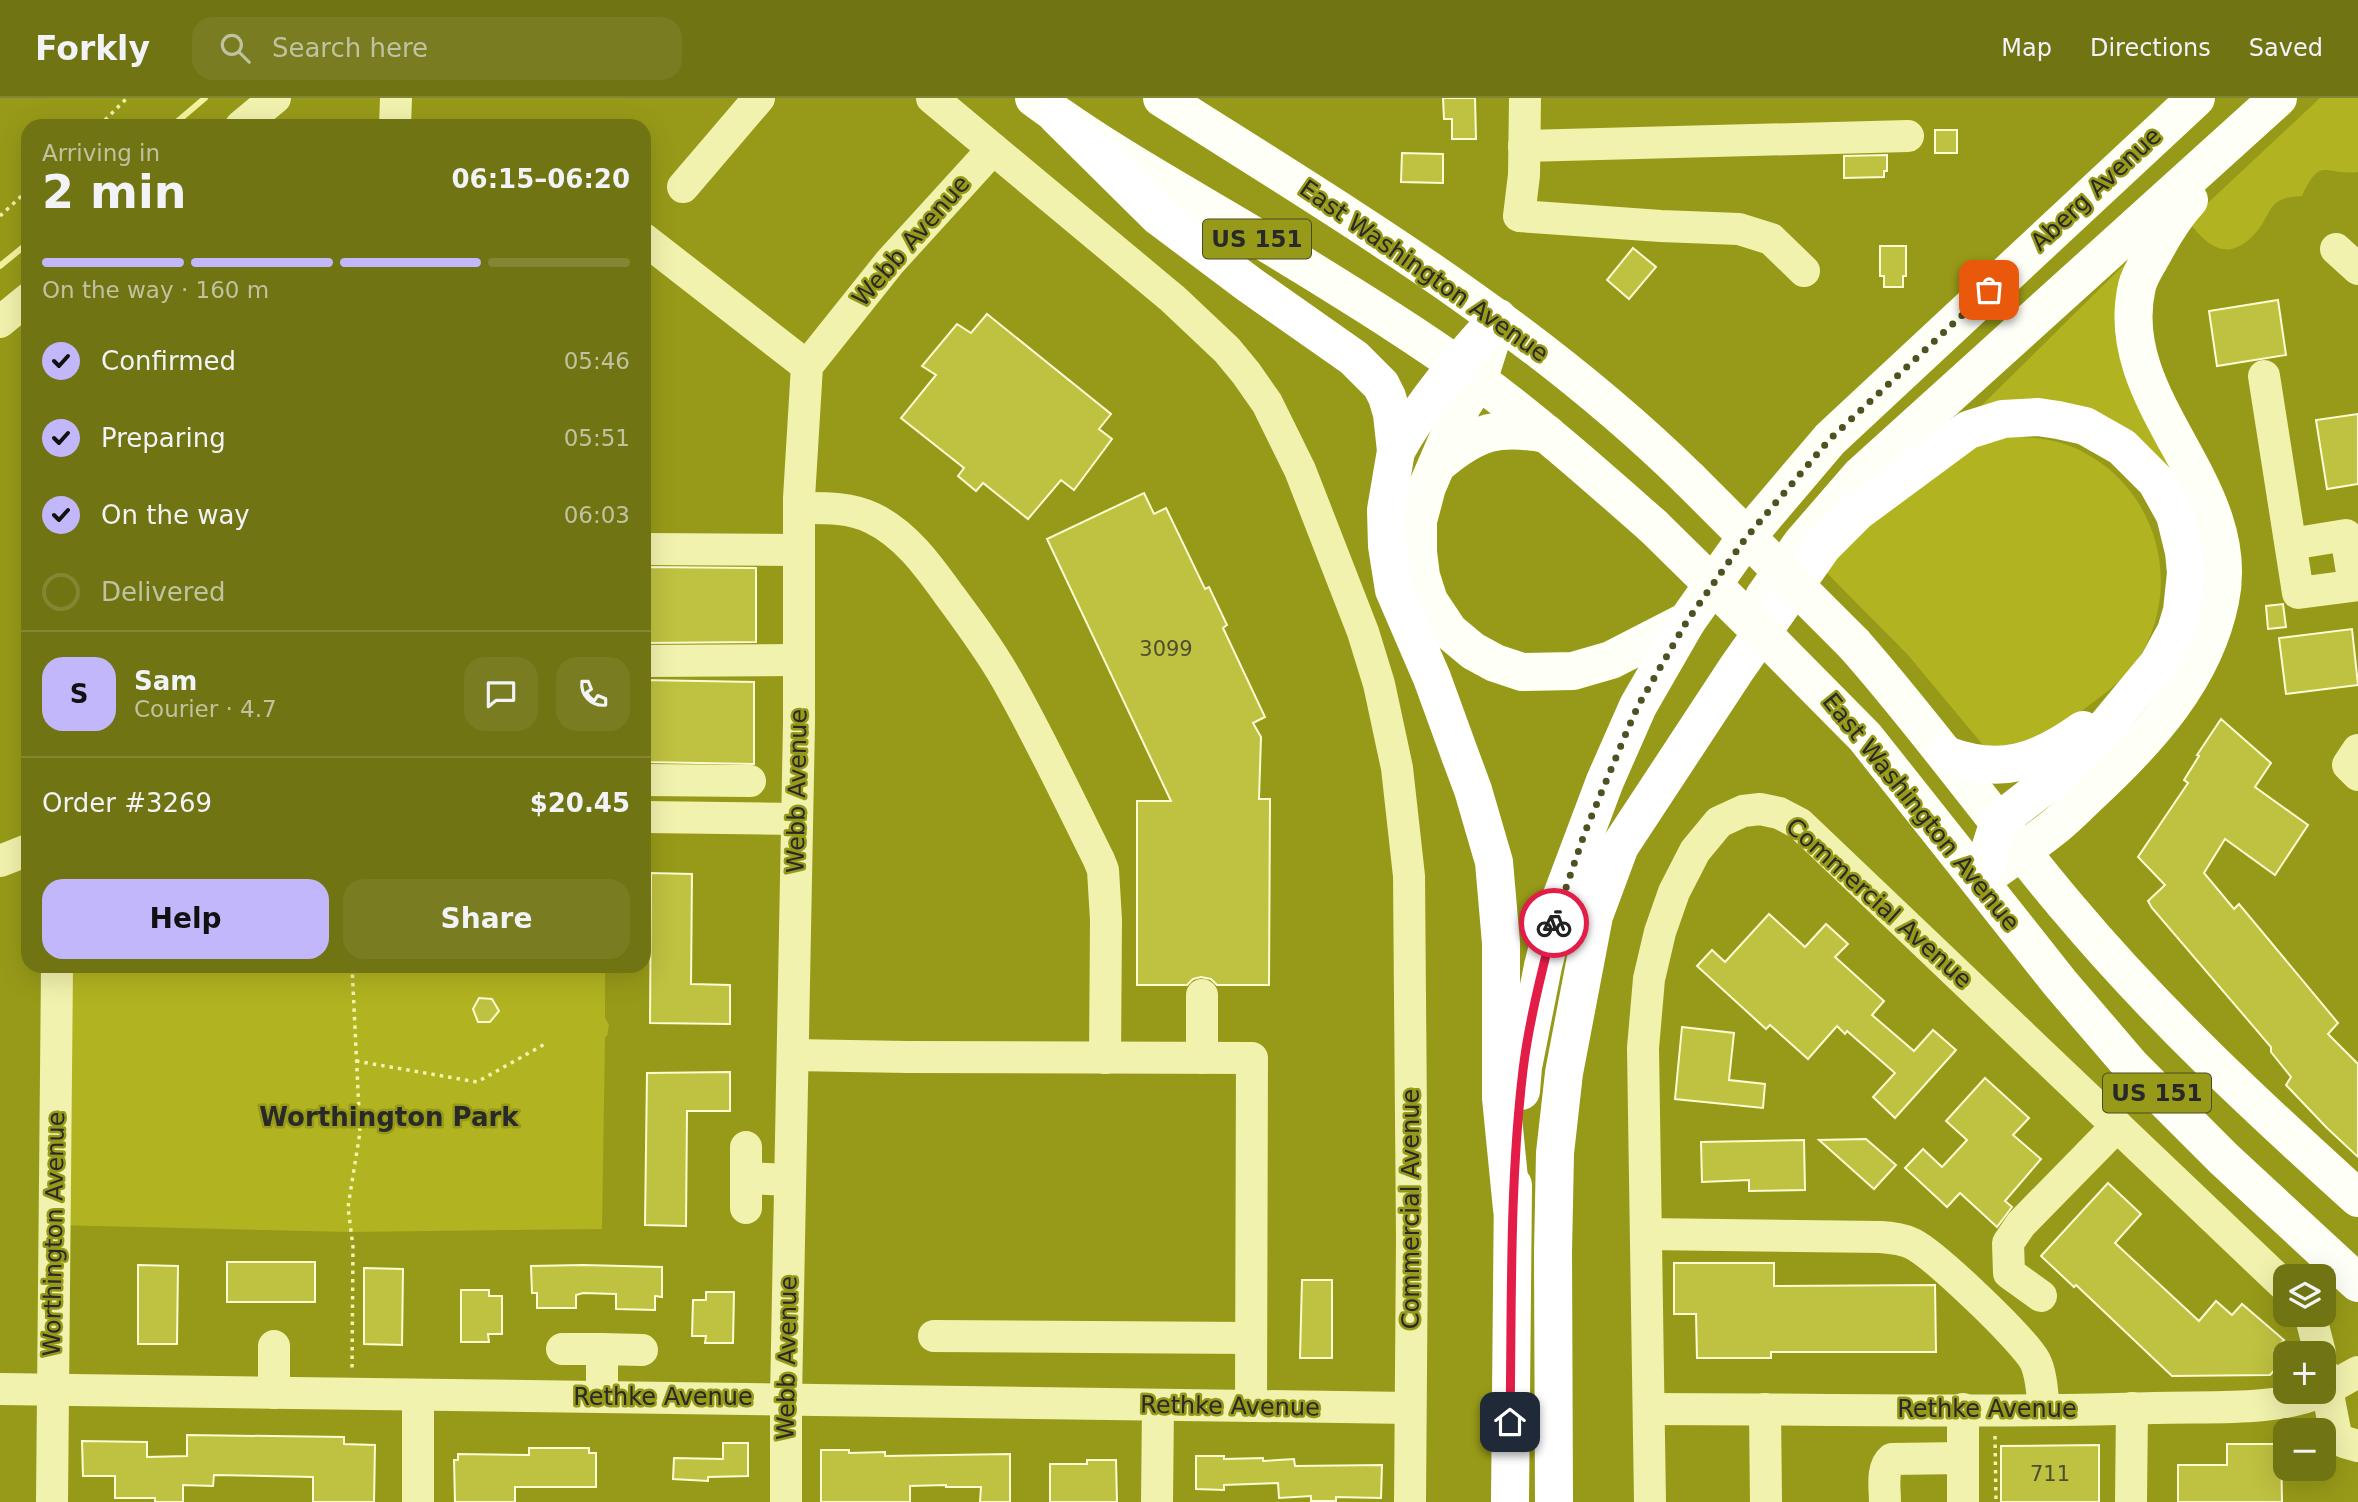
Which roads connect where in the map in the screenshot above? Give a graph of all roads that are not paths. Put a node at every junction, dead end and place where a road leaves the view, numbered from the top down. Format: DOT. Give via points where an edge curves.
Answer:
graph roads {
  1 [pos="275,98"];
  2 [pos="396,98"];
  3 [pos="759,98"];
  4 [pos="932,98"];
  5 [pos="1162,98"];
  6 [pos="1525,98"];
  7 [pos="2196,98"];
  8 [pos="2278,98"];
  9 [pos="2285,98"];
  10 [pos="1046,107"];
  11 [pos="250,119"];
  12 [pos="395,119"];
  13 [pos="1908,136"];
  14 [pos="1524,146"];
  15 [pos="993,149"];
  16 [pos="683,187"];
  17 [pos="651,244"];
  18 [pos="1804,271"];
  19 [pos="21,305"];
  20 [pos="1498,318"];
  21 [pos="0,322"];
  22 [pos="807,366"];
  23 [pos="1467,373"];
  24 [pos="2264,376"];
  25 [pos="1547,434"];
  26 [pos="1396,451"];
  27 [pos="1439,463"];
  28 [pos="799,508"];
  29 [pos="2291,544"];
  30 [pos="651,550"];
  31 [pos="799,550"];
  32 [pos="2356,585"];
  33 [pos="1687,621"];
  34 [pos="799,660"];
  35 [pos="651,661"];
  36 [pos="2130,696"];
  37 [pos="1946,755"];
  38 [pos="651,780"];
  39 [pos="750,781"];
  40 [pos="651,817"];
  41 [pos="797,819"];
  42 [pos="2011,835"];
  43 [pos="1620,846"];
  44 [pos="21,853"];
  45 [pos="0,861"];
  46 [pos="1980,881"];
  47 [pos="57,973"];
  48 [pos="1202,995"];
  49 [pos="793,1055"];
  50 [pos="1105,1058"];
  51 [pos="1202,1058"];
  52 [pos="2117,1126"];
  53 [pos="746,1177"];
  54 [pos="790,1180"];
  55 [pos="2358,1198"];
  56 [pos="1512,1209"];
  57 [pos="1646,1234"];
  58 [pos="2273,1275"];
  59 [pos="2358,1283"];
  60 [pos="2041,1296"];
  61 [pos="934,1336"];
  62 [pos="1251,1338"];
  63 [pos="274,1346"];
  64 [pos="562,1349"];
  65 [pos="602,1349"];
  66 [pos="642,1350"];
  67 [pos="2358,1372"];
  68 [pos="2336,1381"];
  69 [pos="0,1389"];
  70 [pos="53,1389"];
  71 [pos="274,1393"];
  72 [pos="418,1395"];
  73 [pos="602,1397"];
  74 [pos="786,1398"];
  75 [pos="2277,1404"];
  76 [pos="2329,1404"];
  77 [pos="1158,1406"];
  78 [pos="1251,1406"];
  79 [pos="1410,1408"];
  80 [pos="2132,1408"];
  81 [pos="1650,1409"];
  82 [pos="1765,1409"];
  83 [pos="1963,1409"];
  84 [pos="2044,1409"];
  85 [pos="2358,1446"];
  86 [pos="1963,1458"];
  87 [pos="51,1502"];
  88 [pos="418,1502"];
  89 [pos="786,1502"];
  90 [pos="1157,1502"];
  91 [pos="1410,1502"];
  92 [pos="1510,1502"];
  93 [pos="1555,1502"];
  94 [pos="1650,1502"];
  95 [pos="1766,1502"];
  96 [pos="1885,1502"];
  97 [pos="1963,1502"];
  98 [pos="2131,1502"];
  1 -- 11 [label="street"];
  2 -- 12 [label="street"];
  3 -- 16 [label="street"];
  4 -- 15 [label="street, Commercial Avenue"];
  5 -- 20 [label="main road, East Washington Avenue / US 151" via="1337,207"];
  6 -- 14 [label="street"];
  7 -- 33 [label="main road, Aberg Avenue" via="1830,439 1745,539"];
  8 -- 43 [label="main road" via="1861,475 1802,543 1719,662 1658,759"];
  9 -- 42 [label="main road" via="2173,218 2138,283 2133,316 2138,361 2201,485 2219,541 2223,580 2210,639 2174,704 2143,741 2050,830"];
  10 -- 23 [label="main road, East Washington Avenue / US 151"];
  10 -- 26 [label="highway" via="1158,216 1371,373 1387,397"];
  13 -- 14 [label="street"];
  14 -- 18 [label="street" via="1518,216 1739,229 1772,239"];
  15 -- 22 [label="street, Webb Avenue" via="890,262"];
  15 -- 79 [label="street, Commercial Avenue" via="1173,299 1246,373 1267,403 1300,470 1379,684 1391,735 1409,876"];
  17 -- 22 [label="street"];
  19 -- 21 [label="street"];
  20 -- 23 [label="highway"];
  20 -- 37 [label="main road, East Washington Avenue / US 151, bridge" via="1629,423 1689,479 1854,644"];
  22 -- 28 [label="street, Webb Avenue"];
  23 -- 25 [label="main road, East Washington Avenue / US 151"];
  23 -- 26 [label="highway" via="1418,414"];
  23 -- 27 [label="main road" via="1462,406"];
  24 -- 29 [label="street"];
  25 -- 27 [label="main road" via="1518,428 1495,431 1468,440"];
  25 -- 46 [label="main road, East Washington Avenue / US 151, bridge" via="1653,526 1820,690 1865,737"];
  26 -- 56 [label="highway" via="1386,510 1394,590 1432,678 1494,862 1502,943 1501,1098"];
  27 -- 33 [label="main road" via="1418,521 1421,576 1429,601 1450,631 1473,651 1521,672 1573,671 1611,660"];
  28 -- 31 [label="street, Webb Avenue"];
  28 -- 50 [label="street" via="856,511 890,528 938,579 1007,680 1103,870"];
  29 -- 32 [label="street" via="2346,535"];
  29 -- 32 [label="street" via="2298,593"];
  30 -- 31 [label="street"];
  31 -- 34 [label="street, Webb Avenue"];
  33 -- 56 [label="highway" via="1638,706 1558,906 1523,1067"];
  34 -- 35 [label="street"];
  34 -- 41 [label="street, Webb Avenue"];
  36 -- 37 [label="highway" via="2066,742 2013,764 1969,764"];
  36 -- 42 [label="highway" via="2105,729 2040,790"];
  36 -- 43 [label="highway" via="2162,658 2182,611 2186,573 2175,515 2156,481 2122,447 2085,426 2038,417 2003,419 1968,430 1857,512 1823,546"];
  37 -- 42 [label="main road, East Washington Avenue / US 151"];
  38 -- 39 [label="street"];
  40 -- 41 [label="street"];
  41 -- 49 [label="street, Webb Avenue"];
  42 -- 46 [label="highway"];
  42 -- 55 [label="main road, East Washington Avenue / US 151" via="2068,908 2163,1015"];
  43 -- 93 [label="highway" via="1594,916 1564,1073 1555,1153"];
  44 -- 45 [label="street"];
  46 -- 59 [label="main road, East Washington Avenue / US 151" via="2132,1068"];
  47 -- 70 [label="street, Worthington Avenue"];
  48 -- 51 [label="street"];
  49 -- 50 [label="street"];
  49 -- 54 [label="street, Webb Avenue"];
  50 -- 51 [label="street"];
  51 -- 62 [label="street" via="1252,1058"];
  52 -- 57 [label="street, Commercial Avenue" via="1800,824 1779,813 1743,811 1718,822 1695,850 1671,902 1648,979 1643,1048"];
  52 -- 58 [label="street, Commercial Avenue"];
  52 -- 60 [label="street" via="2007,1243 2010,1273"];
  53 -- 54 [label="street"];
  54 -- 74 [label="street, Webb Avenue"];
  56 -- 92 [label="highway"];
  57 -- 81 [label="street, Commercial Avenue"];
  57 -- 84 [label="street" via="1881,1237 1914,1245 1977,1298 2026,1348 2040,1375"];
  61 -- 62 [label="street"];
  62 -- 78 [label="street"];
  63 -- 71 [label="street"];
  64 -- 65 [label="street"];
  65 -- 66 [label="street"];
  65 -- 73 [label="street"];
  67 -- 68 [label="street, Rethke Avenue"];
  69 -- 70 [label="street, Rethke Avenue"];
  70 -- 71 [label="street, Rethke Avenue"];
  70 -- 87 [label="street, Worthington Avenue"];
  71 -- 72 [label="street, Rethke Avenue"];
  72 -- 73 [label="street, Rethke Avenue"];
  72 -- 88 [label="street"];
  73 -- 74 [label="street, Rethke Avenue"];
  74 -- 77 [label="street, Rethke Avenue"];
  74 -- 89 [label="street, Webb Avenue"];
  75 -- 80 [label="street, Rethke Avenue"];
  76 -- 85 [label="street" via="2336,1435"];
  77 -- 78 [label="street, Rethke Avenue"];
  77 -- 90 [label="street"];
  78 -- 79 [label="street, Rethke Avenue"];
  79 -- 91 [label="street, Commercial Avenue"];
  80 -- 84 [label="street, Rethke Avenue"];
  80 -- 98 [label="street"];
  81 -- 82 [label="street, Rethke Avenue"];
  81 -- 94 [label="street, Commercial Avenue"];
  82 -- 83 [label="street, Rethke Avenue"];
  82 -- 95 [label="street"];
  83 -- 84 [label="street, Rethke Avenue"];
  83 -- 86 [label="street"];
  86 -- 96 [label="street" via="1892,1459 1885,1469"];
  86 -- 97 [label="street"];
}
